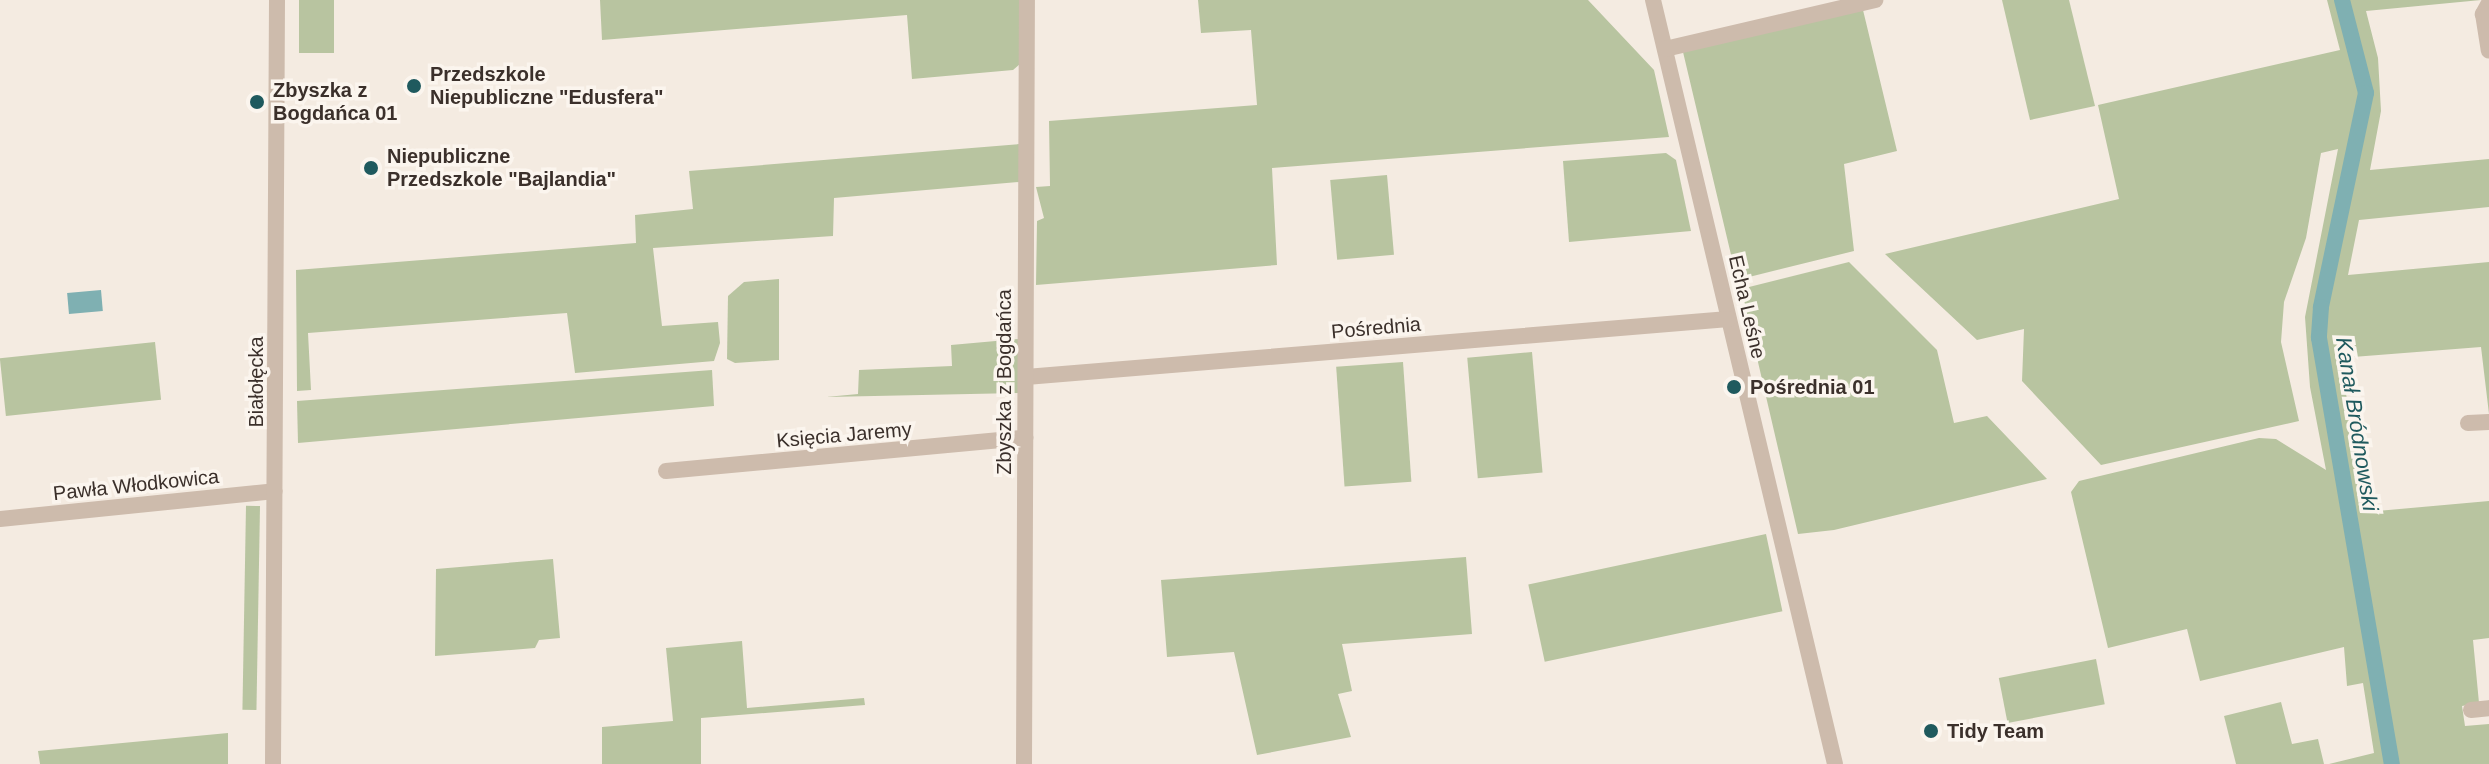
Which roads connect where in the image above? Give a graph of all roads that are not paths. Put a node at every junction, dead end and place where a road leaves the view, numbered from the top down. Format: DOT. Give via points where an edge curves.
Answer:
graph roads {
  1 [pos="277,0"];
  2 [pos="1027,0"];
  3 [pos="1653,0"];
  4 [pos="1875,0"];
  5 [pos="2486,8"];
  6 [pos="1665,49"];
  7 [pos="2489,51"];
  8 [pos="1729,319"];
  9 [pos="1026,377"];
  10 [pos="2489,422"];
  11 [pos="2468,423"];
  12 [pos="1025,438"];
  13 [pos="666,471"];
  14 [pos="275,491"];
  15 [pos="0,519"];
  16 [pos="2489,708"];
  17 [pos="2471,710"];
  18 [pos="273,764"];
  19 [pos="1024,764"];
  20 [pos="1835,764"];
  1 -- 14 [label="street, Białołęcka"];
  2 -- 9 [label="street, Zbyszka z Bogdańca"];
  3 -- 6 [label="street, Echa Leśne"];
  4 -- 6 [label="street"];
  5 -- 7 [label="street"];
  6 -- 8 [label="street, Echa Leśne"];
  8 -- 9 [label="street, Pośrednia"];
  8 -- 20 [label="street, Echa Leśne"];
  9 -- 12 [label="street, Zbyszka z Bogdańca"];
  10 -- 11 [label="street"];
  12 -- 13 [label="street, Księcia Jaremy"];
  12 -- 19 [label="street, Zbyszka z Bogdańca"];
  14 -- 15 [label="street, Pawła Włodkowica"];
  14 -- 18 [label="street, Białołęcka"];
  16 -- 17 [label="street"];
}
